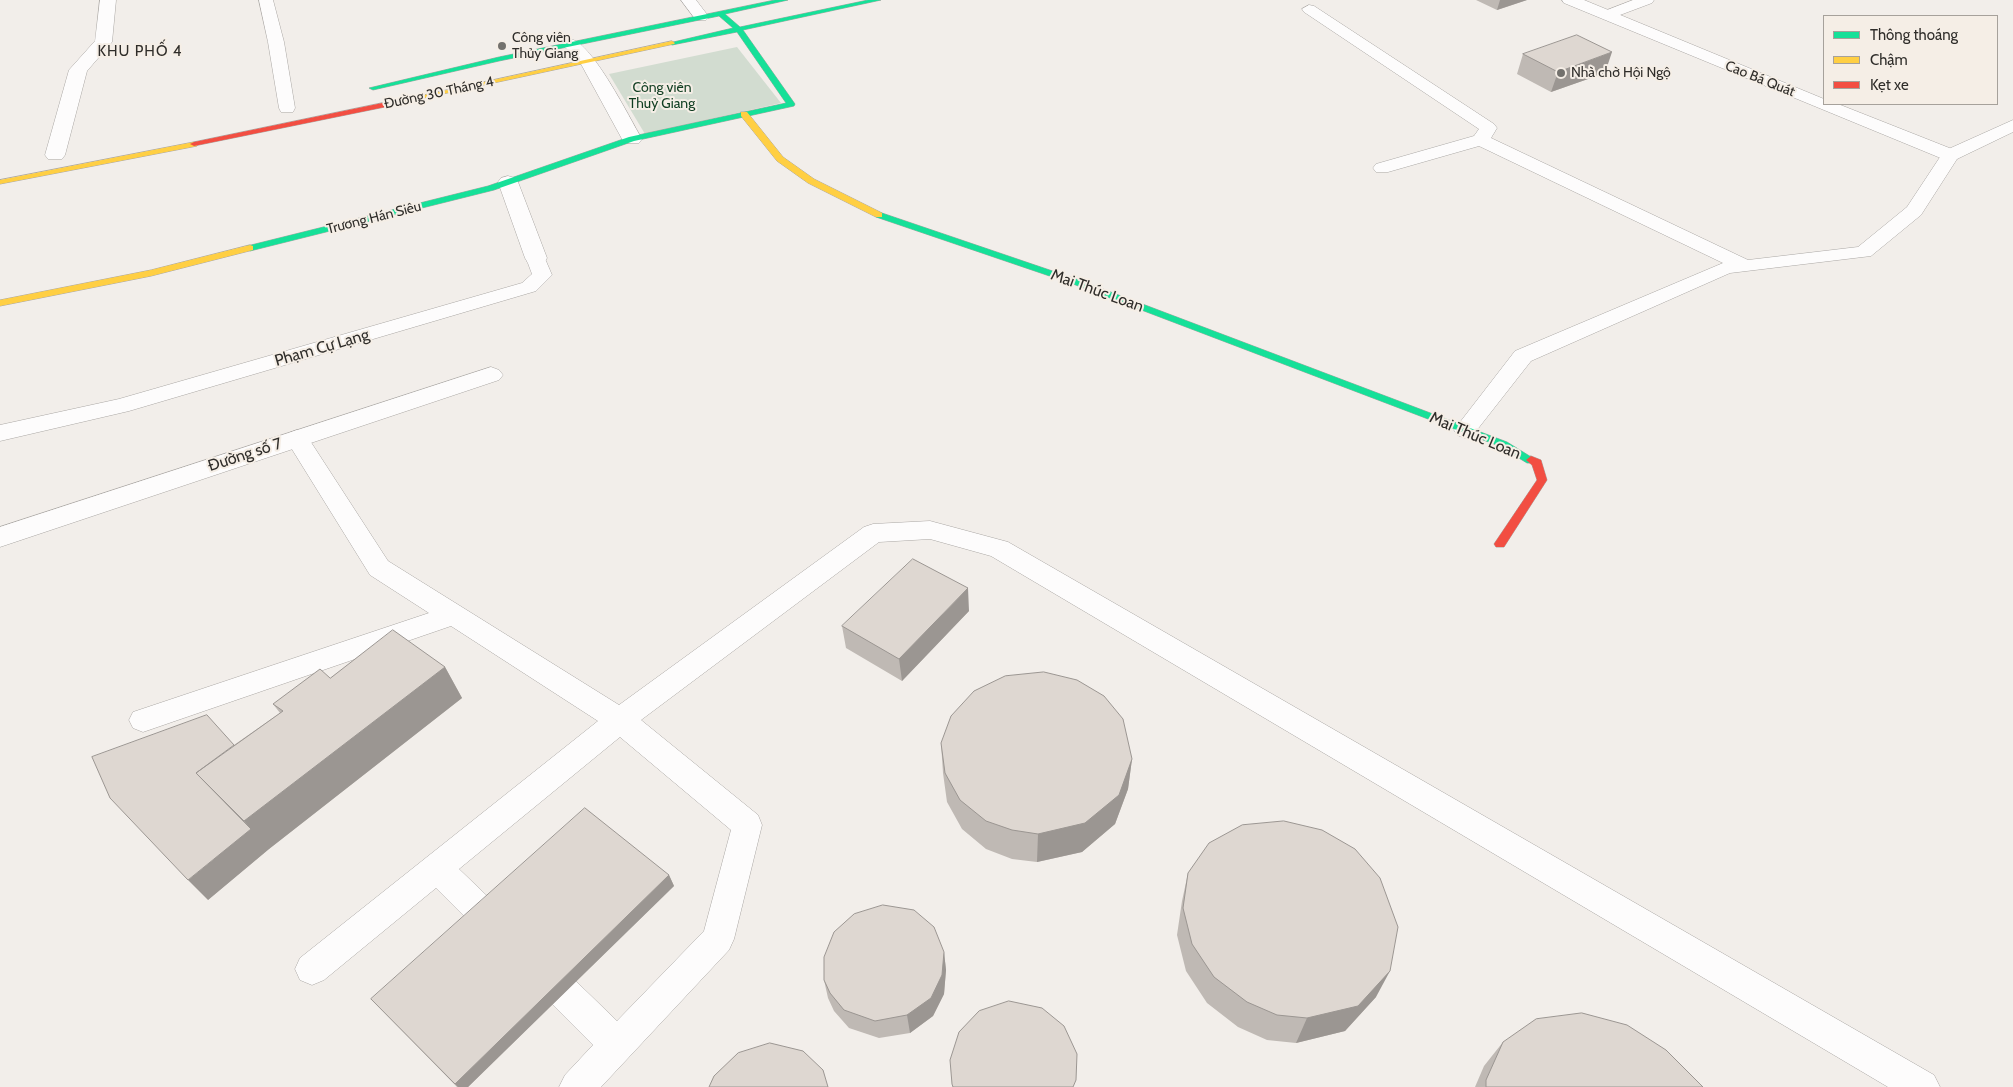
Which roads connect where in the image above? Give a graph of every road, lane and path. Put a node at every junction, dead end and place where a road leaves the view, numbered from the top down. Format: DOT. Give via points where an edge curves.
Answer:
graph roads {
  1 [pos="108,0"];
  2 [pos="266,0"];
  3 [pos="688,0"];
  4 [pos="785,0"];
  5 [pos="878,0"];
  6 [pos="1570,0"];
  7 [pos="1647,0"];
  8 [pos="1309,9"];
  9 [pos="720,14"];
  10 [pos="1607,15"];
  11 [pos="701,18"];
  12 [pos="738,30"];
  13 [pos="571,44"];
  14 [pos="588,62"];
  15 [pos="364,90"];
  16 [pos="1823,104"];
  17 [pos="1824,105"];
  18 [pos="288,108"];
  19 [pos="744,114"];
  20 [pos="2013,125"];
  21 [pos="632,139"];
  22 [pos="1481,140"];
  23 [pos="55,155"];
  24 [pos="1950,155"];
  25 [pos="1382,168"];
  26 [pos="0,182"];
  27 [pos="508,182"];
  28 [pos="536,258"];
  29 [pos="1746,266"];
  30 [pos="0,303"];
  31 [pos="491,375"];
  32 [pos="1465,430"];
  33 [pos="0,433"];
  34 [pos="297,438"];
  35 [pos="0,537"];
  36 [pos="1500,544"];
  37 [pos="453,615"];
  38 [pos="143,720"];
  39 [pos="620,720"];
  40 [pos="437,868"];
  41 [pos="312,969"];
  42 [pos="617,1045"];
  43 [pos="577,1087"];
  44 [pos="1922,1087"];
  1 -- 23 [label="street" via="103,42 78,70"];
  2 -- 18 [label="lane"];
  3 -- 11 [label="lane"];
  4 -- 9 [label="street, Đường 30 Tháng 4"];
  5 -- 12 [label="street, Đường 30 Tháng 4"];
  6 -- 10 [label="street, Cao Bá Quát"];
  7 -- 10 [label="lane"];
  8 -- 22 [label="lane" via="1488,128"];
  9 -- 11 [label="street, Đường 30 Tháng 4"];
  9 -- 12 [label="street"];
  10 -- 16 [label="street, Cao Bá Quát"];
  11 -- 13 [label="street, Đường 30 Tháng 4"];
  12 -- 14 [label="street, Đường 30 Tháng 4"];
  12 -- 19 [label="street" via="791,104"];
  13 -- 14 [label="street"];
  13 -- 15 [label="street, Đường 30 Tháng 4"];
  14 -- 21 [label="street"];
  14 -- 26 [label="street, Đường 30 Tháng 4"];
  17 -- 24 [label="street, Cao Bá Quát"];
  19 -- 21 [label="street, Trương Hán Siêu"];
  19 -- 32 [label="street, Mai Thúc Loan" via="780,159 810,181 858,206 1076,282"];
  20 -- 24 [label="lane"];
  21 -- 27 [label="street, Trương Hán Siêu"];
  22 -- 25 [label="lane"];
  22 -- 29 [label="lane"];
  24 -- 29 [label="lane" via="1914,211 1864,252"];
  27 -- 28 [label="street, Phạm Cự Lạng"];
  27 -- 30 [label="street, Trương Hán Siêu" via="151,273"];
  28 -- 33 [label="lane, Phạm Cự Lạng" via="542,276 530,287 121,406"];
  29 -- 32 [label="lane" via="1726,268 1523,356"];
  31 -- 34 [label="street, Đường số 7"];
  32 -- 36 [label="street, Mai Thúc Loan" via="1503,444 1537,463 1542,480"];
  34 -- 35 [label="street, Đường số 7"];
  34 -- 37 [label="lane" via="379,568"];
  37 -- 38 [label="lane"];
  37 -- 39 [label="lane"];
  39 -- 40 [label="lane"];
  39 -- 42 [label="lane" via="747,825 718,939"];
  39 -- 44 [label="lane" via="874,533 930,530 999,549"];
  40 -- 41 [label="lane"];
  40 -- 42 [label="lane"];
  42 -- 43 [label="lane"];
}
